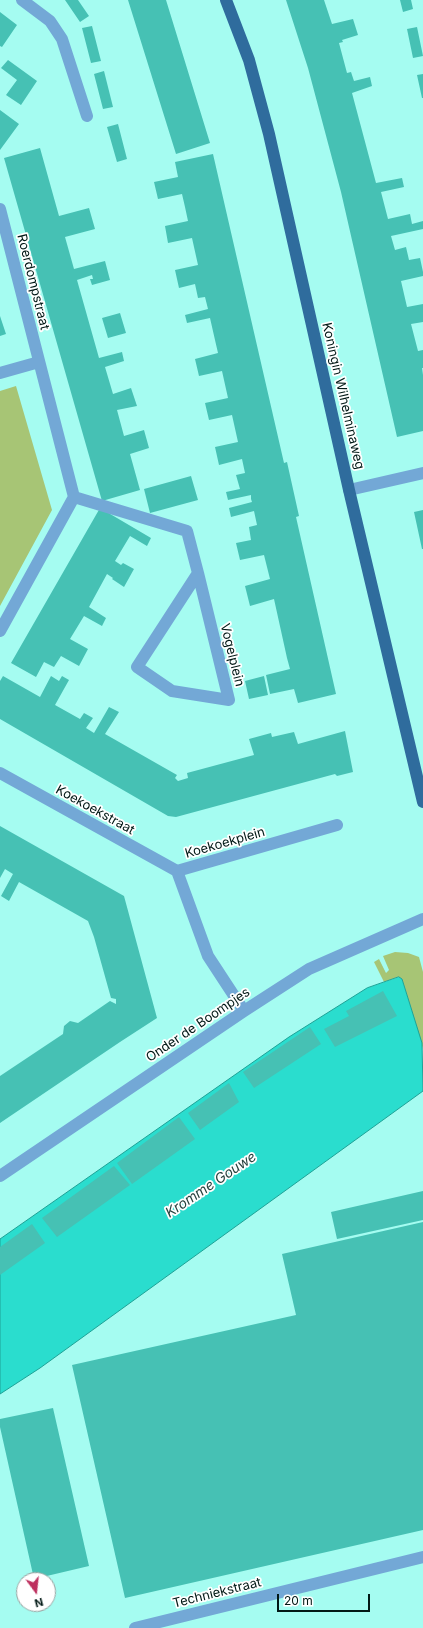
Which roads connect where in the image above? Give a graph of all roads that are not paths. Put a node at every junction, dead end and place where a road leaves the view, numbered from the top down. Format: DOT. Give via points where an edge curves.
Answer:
graph roads {
  1 [pos="22,0"];
  2 [pos="226,0"];
  3 [pos="87,116"];
  4 [pos="0,209"];
  5 [pos="39,362"];
  6 [pos="0,373"];
  7 [pos="423,474"];
  8 [pos="349,490"];
  9 [pos="74,497"];
  10 [pos="198,573"];
  11 [pos="0,631"];
  12 [pos="0,774"];
  13 [pos="423,802"];
  14 [pos="337,825"];
  15 [pos="177,871"];
  16 [pos="423,919"];
  17 [pos="244,1011"];
  18 [pos="0,1176"];
  19 [pos="423,1557"];
  20 [pos="135,1628"];
  1 -- 3 [label="street" via="50,21 62,39"];
  2 -- 8 [label="main road, Koningin Wilhelminaweg" via="249,60 269,134"];
  4 -- 5 [label="street, Roerdompstraat"];
  5 -- 6 [label="street"];
  5 -- 9 [label="street"];
  7 -- 8 [label="street"];
  8 -- 13 [label="main road, Koningin Wilhelminaweg"];
  9 -- 10 [label="street, Vogelplein" via="187,531"];
  9 -- 11 [label="street"];
  10 -- 10 [label="street, Vogelplein" via="137,667 172,691 229,700"];
  12 -- 15 [label="street, Koekoekstraat"];
  14 -- 15 [label="street, Koekoekplein"];
  15 -- 17 [label="street, Koekoekplein" via="208,956"];
  16 -- 17 [label="street, Onder de Boompjes" via="309,969"];
  17 -- 18 [label="street, Onder de Boompjes"];
  19 -- 20 [label="street, Techniekstraat"];
}
